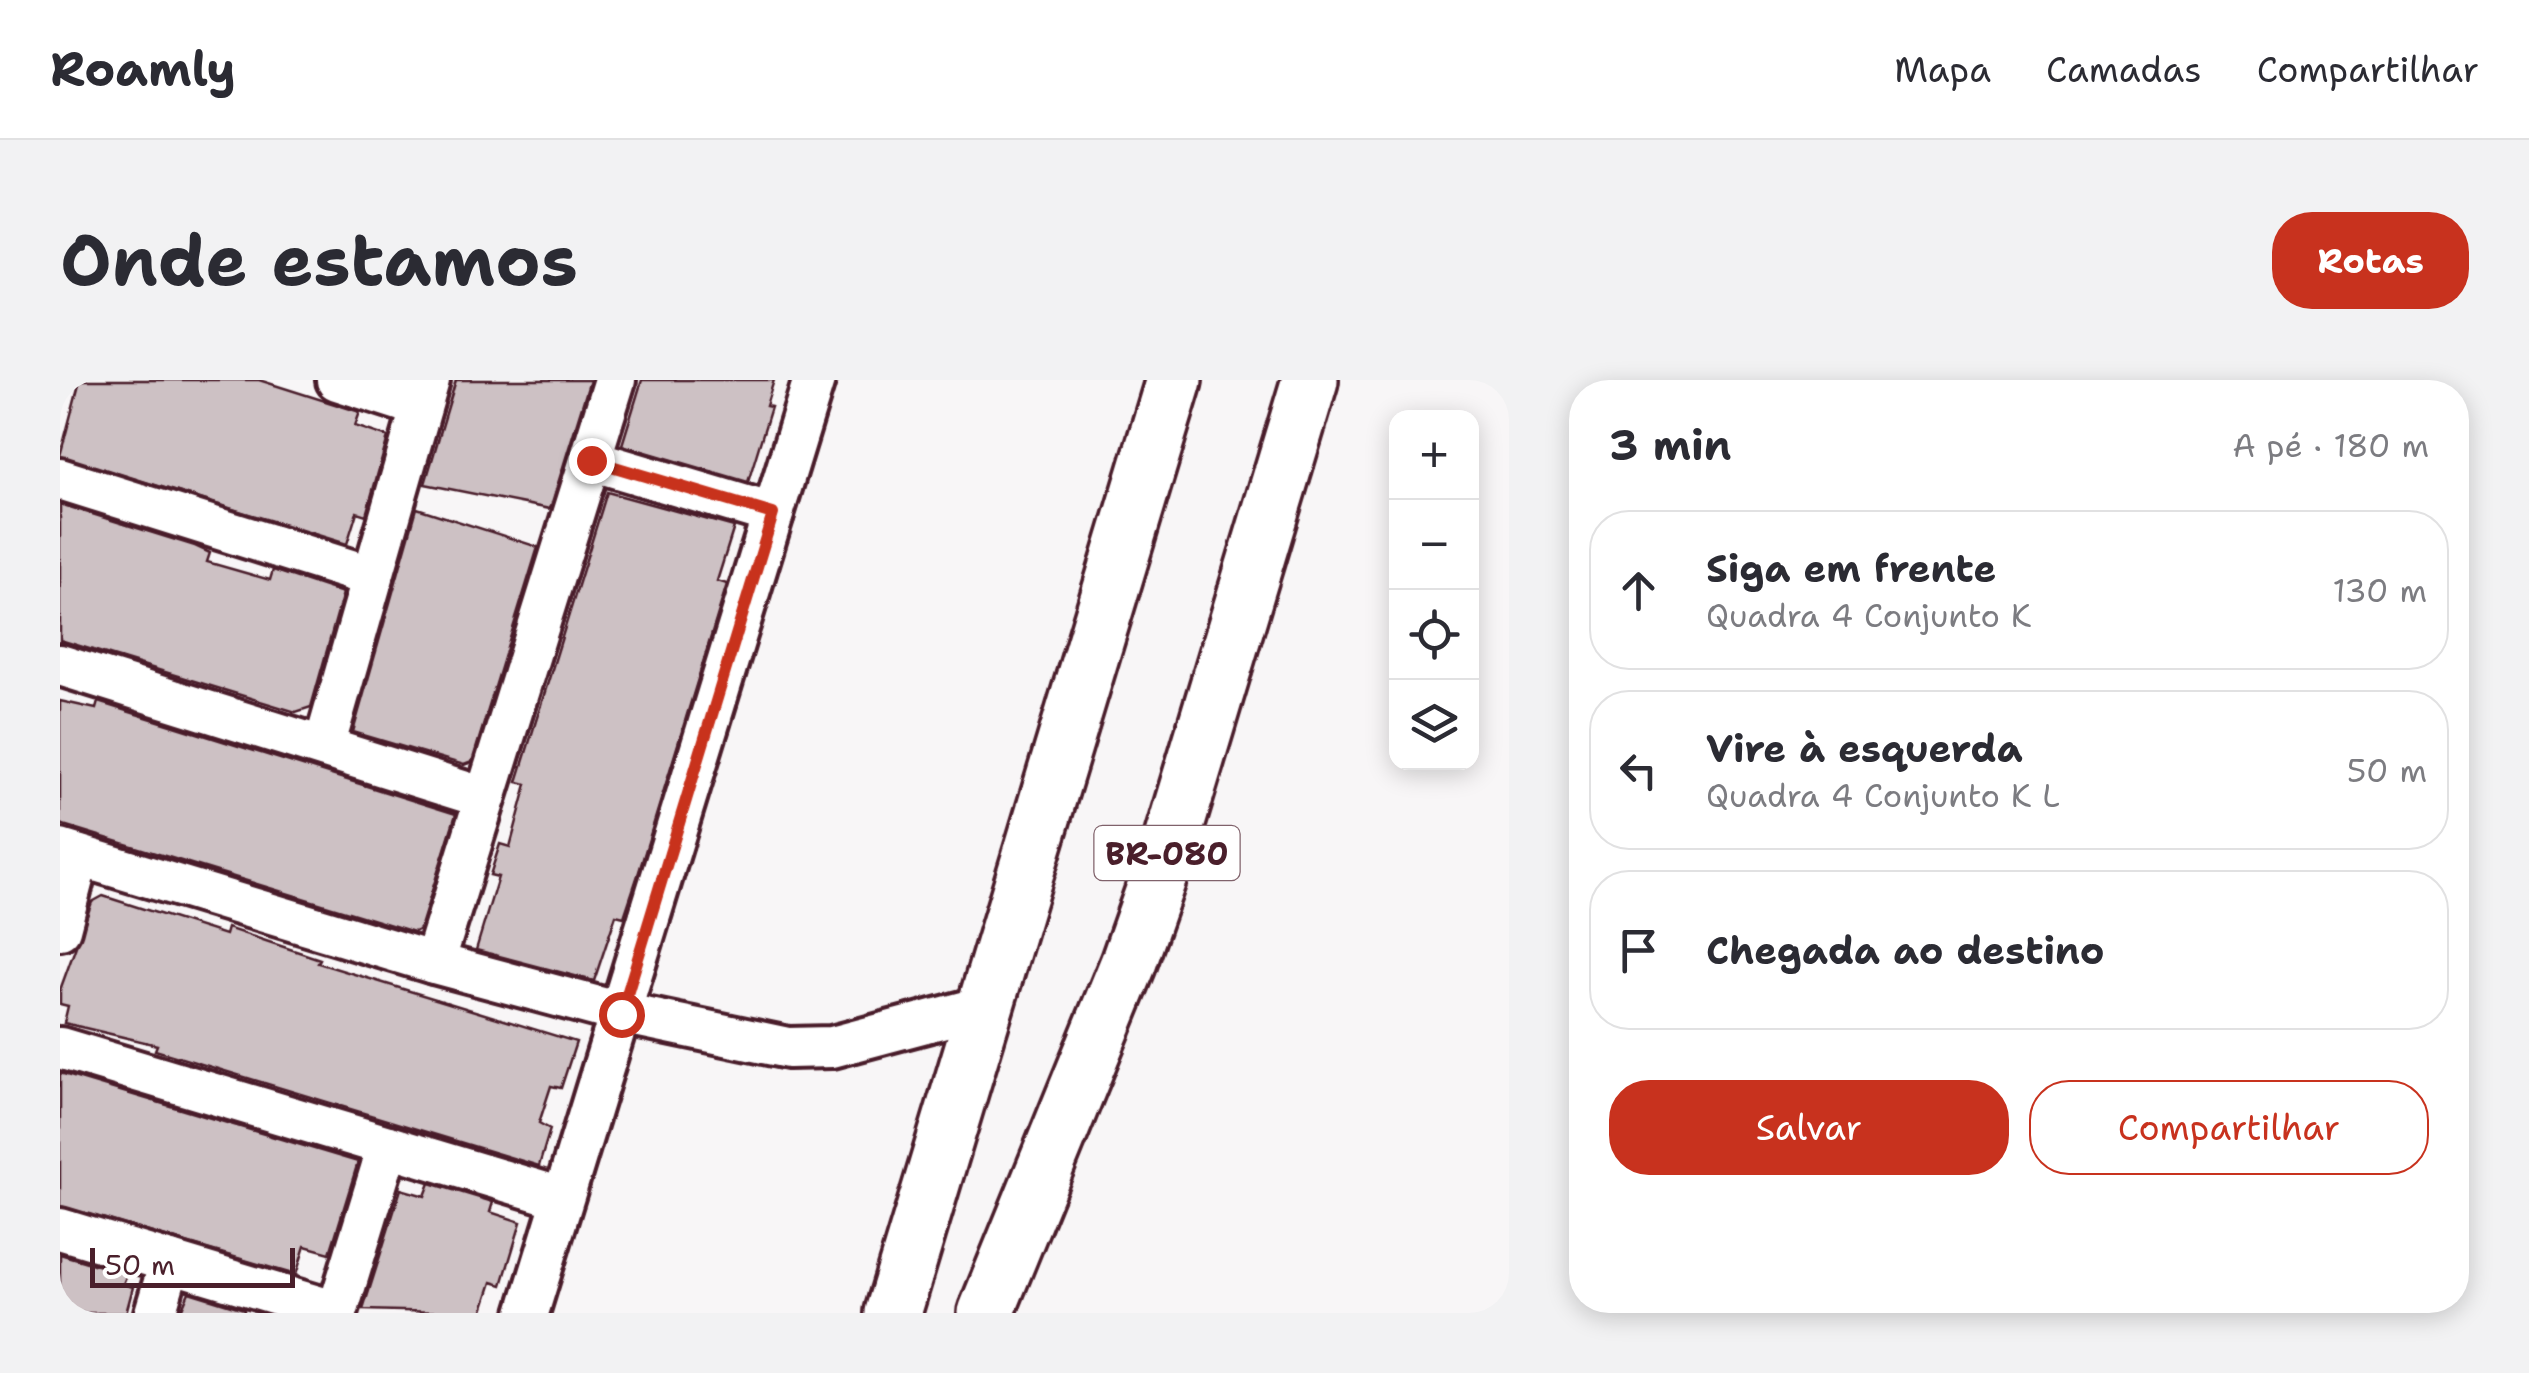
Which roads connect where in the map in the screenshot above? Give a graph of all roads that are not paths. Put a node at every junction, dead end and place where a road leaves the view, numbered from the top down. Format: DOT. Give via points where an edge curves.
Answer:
graph roads {
  1 [pos="338,380"];
  2 [pos="616,380"];
  3 [pos="814,380"];
  4 [pos="1174,380"];
  5 [pos="1310,380"];
  6 [pos="425,393"];
  7 [pos="591,460"];
  8 [pos="60,479"];
  9 [pos="773,514"];
  10 [pos="373,577"];
  11 [pos="60,665"];
  12 [pos="324,747"];
  13 [pos="485,798"];
  14 [pos="70,853"];
  15 [pos="60,929"];
  16 [pos="434,963"];
  17 [pos="986,1006"];
  18 [pos="621,1014"];
  19 [pos="60,1048"];
  20 [pos="388,1146"];
  21 [pos="562,1198"];
  22 [pos="60,1229"];
  23 [pos="170,1262"];
  24 [pos="155,1313"];
  25 [pos="337,1313"];
  26 [pos="528,1313"];
  27 [pos="893,1313"];
  28 [pos="986,1313"];
  1 -- 6 [label="street"];
  2 -- 7 [label="street"];
  3 -- 9 [label="street"];
  4 -- 17 [label="highway, BR-080"];
  5 -- 28 [label="highway, BR-080" via="1147,909"];
  6 -- 10 [label="street"];
  7 -- 9 [label="street"];
  7 -- 13 [label="street"];
  8 -- 10 [label="street"];
  9 -- 18 [label="street"];
  10 -- 12 [label="street"];
  11 -- 12 [label="street"];
  12 -- 13 [label="street"];
  13 -- 16 [label="street"];
  14 -- 15 [label="street"];
  14 -- 16 [label="street"];
  16 -- 18 [label="street"];
  17 -- 18 [label="street" via="832,1047 788,1048"];
  17 -- 27 [label="highway, BR-080"];
  18 -- 21 [label="street"];
  19 -- 20 [label="street"];
  20 -- 21 [label="street"];
  20 -- 25 [label="street"];
  21 -- 26 [label="street"];
  22 -- 23 [label="street"];
  23 -- 24 [label="street"];
  23 -- 25 [label="street"];
}
